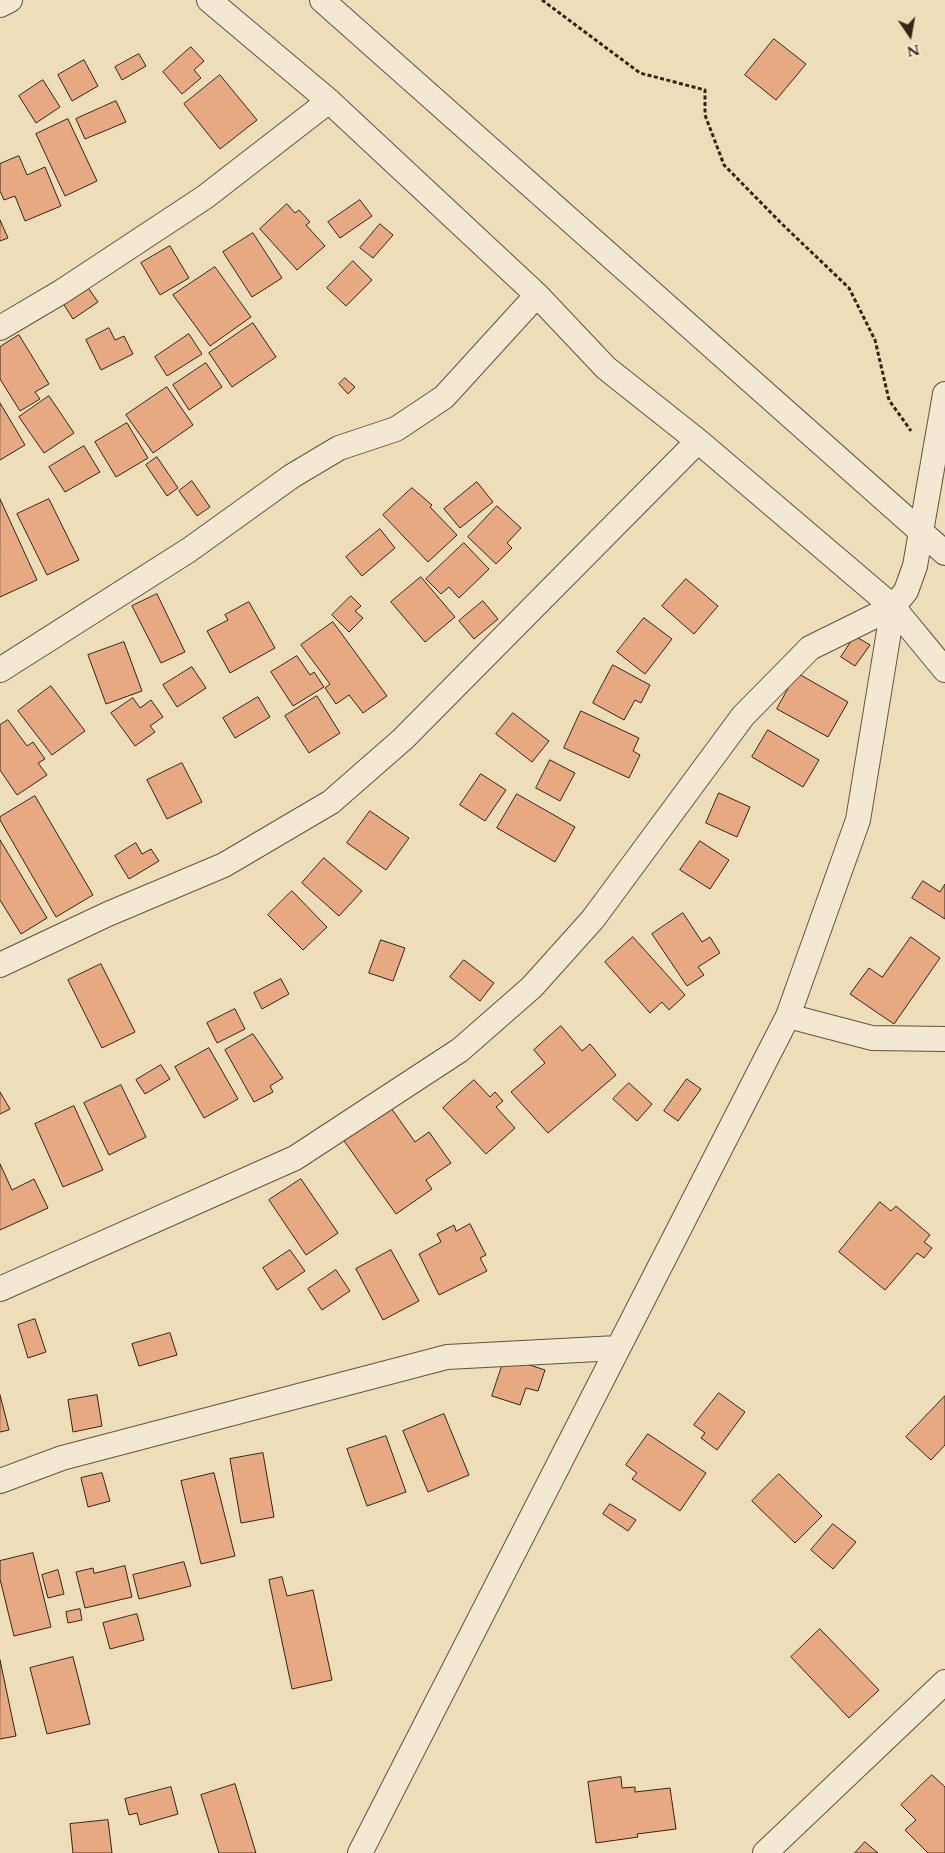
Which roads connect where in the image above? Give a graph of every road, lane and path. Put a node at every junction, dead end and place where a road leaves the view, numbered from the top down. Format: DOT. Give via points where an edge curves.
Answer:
graph roads {
  1 [pos="10,0"];
  2 [pos="209,0"];
  3 [pos="322,0"];
  4 [pos="542,0"];
  5 [pos="0,5"];
  6 [pos="329,101"];
  7 [pos="537,295"];
  8 [pos="0,328"];
  9 [pos="945,394"];
  10 [pos="698,441"];
  11 [pos="932,459"];
  12 [pos="919,530"];
  13 [pos="945,553"];
  14 [pos="893,607"];
  15 [pos="0,670"];
  16 [pos="945,670"];
  17 [pos="0,965"];
  18 [pos="788,1016"];
  19 [pos="945,1039"];
  20 [pos="0,1289"];
  21 [pos="617,1348"];
  22 [pos="0,1481"];
  23 [pos="945,1682"];
  24 [pos="360,1853"];
  25 [pos="765,1853"];
  1 -- 5 [label="street"];
  2 -- 6 [label="street"];
  3 -- 12 [label="street"];
  4 -- 11 [label="path" via="640,73 705,90 705,115 724,165 849,288 876,340 889,400"];
  6 -- 7 [label="street"];
  6 -- 8 [label="street" via="205,197 61,292"];
  7 -- 10 [label="street" via="606,368"];
  7 -- 15 [label="street" via="444,397 396,429 339,448 292,476 189,550"];
  9 -- 11 [label="street"];
  10 -- 14 [label="street"];
  10 -- 17 [label="street" via="403,739 331,802 224,865 108,914"];
  11 -- 12 [label="street"];
  12 -- 13 [label="street"];
  12 -- 14 [label="street" via="914,566 906,591"];
  14 -- 16 [label="street"];
  14 -- 18 [label="street" via="858,820"];
  14 -- 20 [label="street" via="810,648 743,716 594,919 532,987 460,1050 295,1158"];
  18 -- 19 [label="street" via="872,1038"];
  18 -- 21 [label="street"];
  21 -- 22 [label="street" via="447,1357 62,1458"];
  21 -- 24 [label="street"];
  23 -- 25 [label="street"];
}
